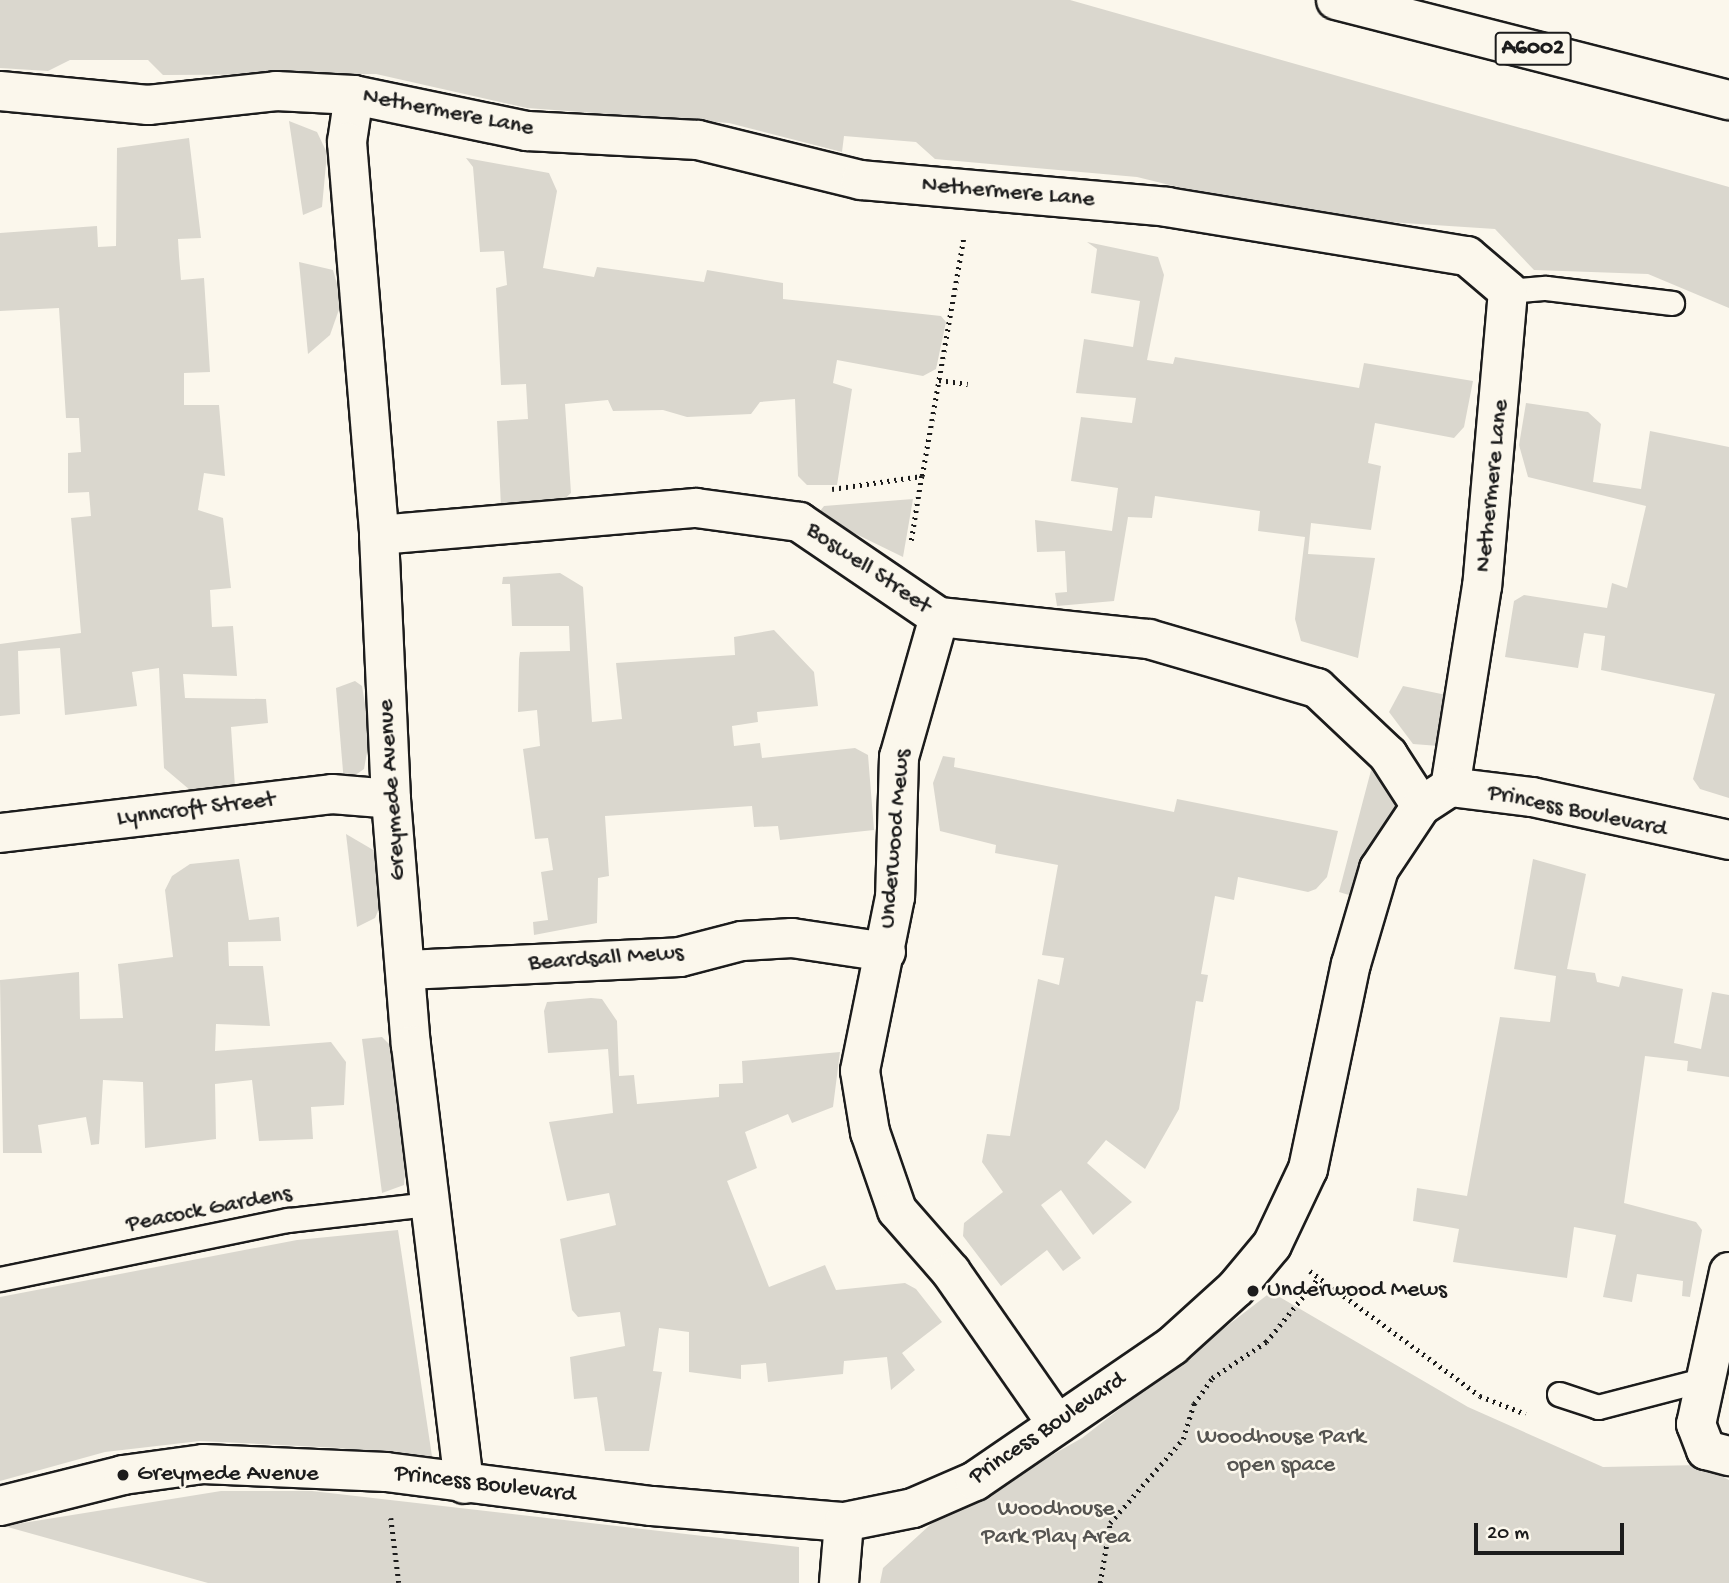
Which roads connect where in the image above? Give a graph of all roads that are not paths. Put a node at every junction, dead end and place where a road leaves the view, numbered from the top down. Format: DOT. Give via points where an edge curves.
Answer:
graph roads {
  1 [pos="1336,0"];
  2 [pos="0,91"];
  3 [pos="354,94"];
  4 [pos="1729,100"];
  5 [pos="1508,291"];
  6 [pos="1672,303"];
  7 [pos="379,535"];
  8 [pos="939,617"];
  9 [pos="1436,797"];
  10 [pos="391,799"];
  11 [pos="0,833"];
  12 [pos="1729,840"];
  13 [pos="886,952"];
  14 [pos="407,970"];
  15 [pos="429,1204"];
  16 [pos="1729,1272"];
  17 [pos="0,1279"];
  18 [pos="1702,1380"];
  19 [pos="1559,1394"];
  20 [pos="1057,1424"];
  21 [pos="1729,1456"];
  22 [pos="464,1484"];
  23 [pos="0,1506"];
  24 [pos="844,1522"];
  25 [pos="839,1583"];
  1 -- 4 [label="street, A6002"];
  2 -- 3 [label="street, Nethermere Lane" via="148,105 276,91"];
  3 -- 5 [label="street, Nethermere Lane" via="527,131 698,140 861,180 1167,207 1467,256"];
  3 -- 7 [label="street, Greymede Avenue" via="347,142"];
  5 -- 6 [label="lane" via="1546,288"];
  5 -- 9 [label="street, Nethermere Lane" via="1482,586"];
  7 -- 8 [label="street, Boswell Street" via="696,508 799,522"];
  7 -- 10 [label="street, Greymede Avenue"];
  8 -- 9 [label="street, Boswell Street" via="1149,639 1317,688"];
  8 -- 13 [label="street, Underwood Mews" via="899,757 895,897"];
  9 -- 12 [label="street, Princess Boulevard" via="1532,797"];
  9 -- 20 [label="street, Princess Boulevard" via="1379,869 1351,964 1308,1169 1272,1245 1236,1288 1172,1346"];
  10 -- 11 [label="street, Lynncroft Street" via="332,794"];
  10 -- 14 [label="street, Greymede Avenue"];
  13 -- 14 [label="street, Beardsall Mews" via="792,938 742,941 680,957"];
  13 -- 20 [label="street, Underwood Mews" via="860,1071 870,1132 897,1210 951,1272"];
  14 -- 15 [label="street, Greymede Avenue"];
  15 -- 17 [label="lane, Peacock Gardens" via="288,1220"];
  15 -- 22 [label="street, Greymede Avenue"];
  16 -- 18 [label="street"];
  18 -- 19 [label="lane" via="1598,1408"];
  18 -- 21 [label="street" via="1696,1423 1706,1450"];
  20 -- 24 [label="street, Princess Boulevard" via="975,1481 913,1508"];
  22 -- 23 [label="street, Princess Boulevard" via="386,1472 203,1464 123,1475"];
  22 -- 24 [label="street, Princess Boulevard"];
  24 -- 25 [label="street"];
}
